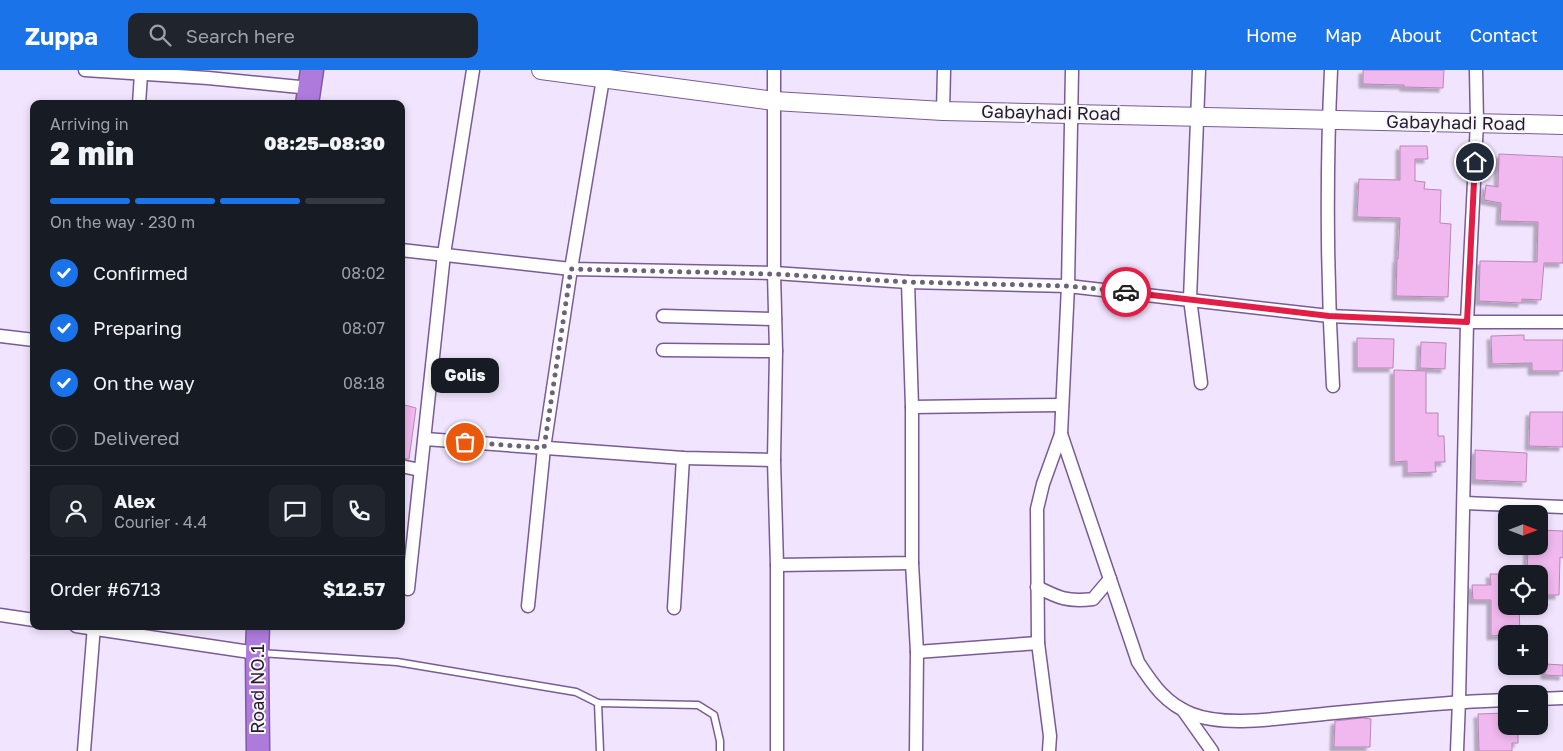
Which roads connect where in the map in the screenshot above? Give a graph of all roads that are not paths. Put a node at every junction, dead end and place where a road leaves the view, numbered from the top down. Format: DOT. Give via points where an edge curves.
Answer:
graph roads {
  1 [pos="85,70"];
  2 [pos="473,70"];
  3 [pos="541,70"];
  4 [pos="774,70"];
  5 [pos="944,70"];
  6 [pos="1072,70"];
  7 [pos="1199,70"];
  8 [pos="1331,70"];
  9 [pos="1476,70"];
  10 [pos="141,74"];
  11 [pos="207,74"];
  12 [pos="603,79"];
  13 [pos="310,87"];
  14 [pos="139,100"];
  15 [pos="774,101"];
  16 [pos="942,111"];
  17 [pos="1070,113"];
  18 [pos="1196,118"];
  19 [pos="1329,120"];
  20 [pos="1477,122"];
  21 [pos="1563,125"];
  22 [pos="405,250"];
  23 [pos="444,254"];
  24 [pos="571,269"];
  25 [pos="774,274"];
  26 [pos="908,282"];
  27 [pos="1068,286"];
  28 [pos="1190,299"];
  29 [pos="664,316"];
  30 [pos="1329,316"];
  31 [pos="775,319"];
  32 [pos="1467,322"];
  33 [pos="1563,322"];
  34 [pos="0,336"];
  35 [pos="30,340"];
  36 [pos="664,350"];
  37 [pos="776,351"];
  38 [pos="1201,383"];
  39 [pos="1333,386"];
  40 [pos="1062,405"];
  41 [pos="912,407"];
  42 [pos="1061,434"];
  43 [pos="425,439"];
  44 [pos="544,448"];
  45 [pos="683,458"];
  46 [pos="774,460"];
  47 [pos="405,467"];
  48 [pos="420,470"];
  49 [pos="1464,503"];
  50 [pos="1563,507"];
  51 [pos="912,563"];
  52 [pos="777,564"];
  53 [pos="1110,579"];
  54 [pos="1037,587"];
  55 [pos="408,590"];
  56 [pos="528,606"];
  57 [pos="674,608"];
  58 [pos="0,615"];
  59 [pos="30,619"];
  60 [pos="94,630"];
  61 [pos="113,630"];
  62 [pos="258,630"];
  63 [pos="1038,642"];
  64 [pos="917,652"];
  65 [pos="257,653"];
  66 [pos="1563,698"];
  67 [pos="1548,699"];
  68 [pos="1498,700"];
  69 [pos="1459,701"];
  70 [pos="598,703"];
  71 [pos="1182,710"];
  72 [pos="84,751"];
  73 [pos="258,751"];
  74 [pos="600,751"];
  75 [pos="720,751"];
  76 [pos="777,751"];
  77 [pos="916,751"];
  78 [pos="1049,751"];
  79 [pos="1212,751"];
  80 [pos="1457,751"];
  1 -- 10 [label="street"];
  2 -- 23 [label="street"];
  3 -- 12 [label="street, Gabayhadi Road"];
  4 -- 15 [label="street"];
  5 -- 16 [label="street"];
  6 -- 17 [label="street"];
  7 -- 18 [label="street"];
  8 -- 19 [label="street"];
  9 -- 20 [label="street"];
  10 -- 11 [label="street"];
  10 -- 14 [label="street"];
  11 -- 13 [label="street"];
  12 -- 15 [label="street, Gabayhadi Road"];
  12 -- 24 [label="street"];
  15 -- 16 [label="street, Gabayhadi Road"];
  15 -- 25 [label="street"];
  16 -- 17 [label="street, Gabayhadi Road"];
  17 -- 18 [label="street, Gabayhadi Road"];
  17 -- 27 [label="street"];
  18 -- 19 [label="street, Gabayhadi Road"];
  18 -- 28 [label="street"];
  19 -- 20 [label="street, Gabayhadi Road"];
  19 -- 30 [label="street"];
  20 -- 21 [label="street, Gabayhadi Road"];
  20 -- 32 [label="street"];
  22 -- 23 [label="street"];
  23 -- 24 [label="street"];
  23 -- 43 [label="street"];
  24 -- 25 [label="street"];
  24 -- 44 [label="street"];
  25 -- 26 [label="street"];
  25 -- 31 [label="street"];
  26 -- 27 [label="street"];
  26 -- 41 [label="street"];
  27 -- 28 [label="street"];
  27 -- 40 [label="street"];
  28 -- 30 [label="street"];
  28 -- 38 [label="street"];
  29 -- 31 [label="street"];
  30 -- 32 [label="street"];
  30 -- 39 [label="street"];
  31 -- 37 [label="street"];
  32 -- 33 [label="street"];
  32 -- 49 [label="street"];
  34 -- 35 [label="street"];
  36 -- 37 [label="street"];
  37 -- 46 [label="street"];
  40 -- 41 [label="street"];
  40 -- 42 [label="street"];
  41 -- 51 [label="street"];
  42 -- 53 [label="street"];
  42 -- 54 [label="street" via="1037,509"];
  43 -- 44 [label="street"];
  43 -- 48 [label="street"];
  44 -- 45 [label="street"];
  44 -- 56 [label="street"];
  45 -- 46 [label="street"];
  45 -- 57 [label="street"];
  46 -- 52 [label="street"];
  47 -- 48 [label="street"];
  48 -- 55 [label="street"];
  49 -- 50 [label="street"];
  49 -- 69 [label="street"];
  51 -- 52 [label="street"];
  51 -- 64 [label="street"];
  52 -- 76 [label="street"];
  53 -- 54 [label="street" via="1093,599 1077,601 1061,599"];
  53 -- 71 [label="street" via="1138,662 1157,690"];
  54 -- 63 [label="street"];
  58 -- 59 [label="street"];
  60 -- 72 [label="street"];
  61 -- 65 [label="street"];
  62 -- 65 [label="highway, Road NO.1"];
  63 -- 64 [label="street"];
  63 -- 78 [label="street" via="1050,736"];
  64 -- 77 [label="street"];
  65 -- 70 [label="lane" via="397,662 576,692"];
  65 -- 73 [label="highway, Road NO.1"];
  66 -- 67 [label="street"];
  68 -- 69 [label="street"];
  69 -- 71 [label="street" via="1240,721 1202,717"];
  69 -- 80 [label="street"];
  70 -- 74 [label="lane"];
  70 -- 75 [label="lane" via="698,705 714,715"];
  71 -- 79 [label="street"];
}
